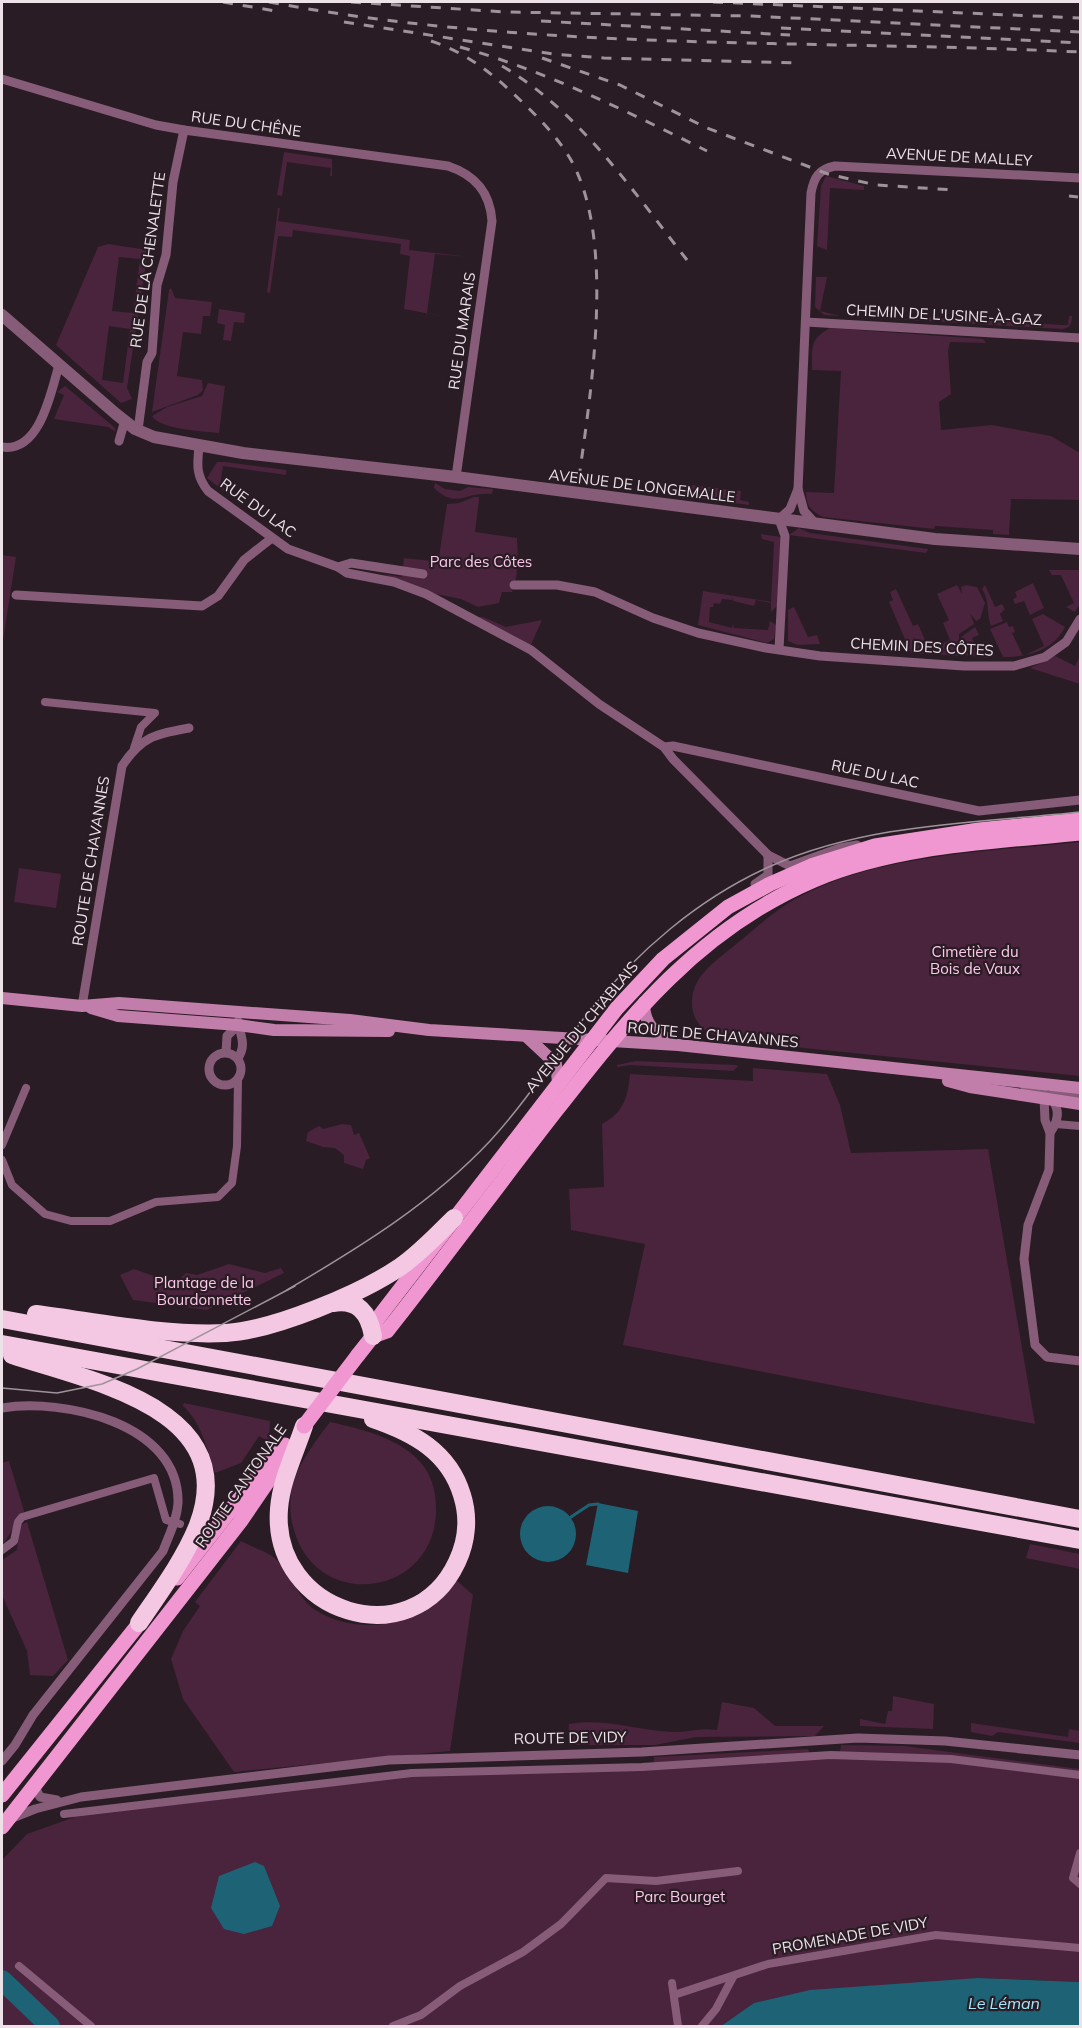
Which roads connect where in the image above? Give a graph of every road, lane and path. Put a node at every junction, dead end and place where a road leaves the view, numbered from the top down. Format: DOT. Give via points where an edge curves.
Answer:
graph roads {
  1 [pos="2,79"];
  2 [pos="184,130"];
  3 [pos="1080,178"];
  4 [pos="483,190"];
  5 [pos="2,315"];
  6 [pos="806,322"];
  7 [pos="1080,338"];
  8 [pos="59,365"];
  9 [pos="125,420"];
  10 [pos="137,429"];
  11 [pos="2,447"];
  12 [pos="199,447"];
  13 [pos="456,477"];
  14 [pos="798,489"];
  15 [pos="779,519"];
  16 [pos="797,522"];
  17 [pos="816,524"];
  18 [pos="785,536"];
  19 [pos="272,538"];
  20 [pos="1080,549"];
  21 [pos="338,567"];
  22 [pos="423,574"];
  23 [pos="514,585"];
  24 [pos="16,595"];
  25 [pos="1080,619"];
  26 [pos="779,650"];
  27 [pos="45,702"];
  28 [pos="189,728"];
  29 [pos="664,747"];
  30 [pos="134,748"];
  31 [pos="1080,800"];
  32 [pos="1080,820"];
  33 [pos="1080,833"];
  34 [pos="875,846"];
  35 [pos="768,855"];
  36 [pos="728,907"];
  37 [pos="2,999"];
  38 [pos="644,1002"];
  39 [pos="82,1006"];
  40 [pos="238,1019"];
  41 [pos="527,1037"];
  42 [pos="591,1040"];
  43 [pos="611,1040"];
  44 [pos="678,1045"];
  45 [pos="226,1052"];
  46 [pos="238,1058"];
  47 [pos="238,1079"];
  48 [pos="558,1082"];
  49 [pos="980,1083"];
  50 [pos="26,1088"];
  51 [pos="1080,1088"];
  52 [pos="1077,1100"];
  53 [pos="1049,1103"];
  54 [pos="1080,1126"];
  55 [pos="1053,1128"];
  56 [pos="2,1145"];
  57 [pos="2,1160"];
  58 [pos="454,1218"];
  59 [pos="321,1305"];
  60 [pos="2,1311"];
  61 [pos="2,1319"];
  62 [pos="373,1336"];
  63 [pos="2,1344"];
  64 [pos="2,1352"];
  65 [pos="1080,1361"];
  66 [pos="311,1400"];
  67 [pos="2,1408"];
  68 [pos="304,1426"];
  69 [pos="1080,1519"];
  70 [pos="177,1523"];
  71 [pos="1080,1540"];
  72 [pos="2,1550"];
  73 [pos="139,1623"];
  74 [pos="1080,1755"];
  75 [pos="2,1761"];
  76 [pos="1080,1775"];
  77 [pos="35,1787"];
  78 [pos="2,1795"];
  79 [pos="63,1800"];
  80 [pos="63,1814"];
  81 [pos="4,1824"];
  82 [pos="1080,1853"];
  83 [pos="738,1871"];
  84 [pos="1080,1884"];
  85 [pos="1080,1948"];
  86 [pos="19,1966"];
  87 [pos="733,1977"];
  88 [pos="672,1983"];
  89 [pos="674,1995"];
  90 [pos="91,2026"];
  91 [pos="393,2026"];
  92 [pos="678,2026"];
  93 [pos="702,2026"];
  1 -- 2 [label="street, RUE DU CHÊNE"];
  2 -- 4 [label="street, RUE DU CHÊNE" via="448,166 467,174"];
  2 -- 10 [label="street, RUE DE LA CHENALETTE" via="173,182 166,255 157,285 152,353 147,362"];
  3 -- 6 [label="street, AVENUE DE MALLEY" via="835,166 818,174 811,193"];
  4 -- 13 [label="street, RUE DU MARAIS" via="492,221"];
  5 -- 8 [label="street"];
  6 -- 7 [label="street, CHEMIN DE L'USINE-À-GAZ"];
  6 -- 14 [label="street"];
  8 -- 9 [label="street"];
  8 -- 11 [label="street" via="38,429 18,445"];
  9 -- 10 [label="street"];
  9 -- 10 [label="street" via="119,441"];
  10 -- 12 [label="street"];
  12 -- 13 [label="street, AVENUE DE LONGEMALLE"];
  12 -- 19 [label="street, RUE DU LAC" via="197,466 200,480 208,490"];
  13 -- 15 [label="street, AVENUE DE LONGEMALLE"];
  14 -- 15 [label="street" via="790,509"];
  14 -- 17 [label="street" via="804,511"];
  15 -- 16 [label="street, AVENUE DE LONGEMALLE"];
  15 -- 18 [label="street"];
  16 -- 17 [label="street, AVENUE DE LONGEMALLE"];
  16 -- 18 [label="street"];
  17 -- 20 [label="street, AVENUE DE LONGEMALLE" via="935,540"];
  18 -- 26 [label="street"];
  19 -- 21 [label="street, RUE DU LAC" via="307,557"];
  19 -- 24 [label="street" via="244,560 218,596 202,606"];
  21 -- 22 [label="street" via="351,563"];
  21 -- 29 [label="street, RUE DU LAC" via="347,573 401,585 531,650 599,704"];
  23 -- 26 [label="street, CHEMIN DES CÔTES" via="557,585 595,592 698,633"];
  25 -- 26 [label="street, CHEMIN DES CÔTES" via="1060,648 1014,666 829,657"];
  27 -- 30 [label="street" via="155,713 136,735"];
  28 -- 30 [label="street" via="154,735"];
  29 -- 31 [label="street, RUE DU LAC" via="979,812"];
  29 -- 35 [label="street, RUE DU LAC"];
  30 -- 39 [label="street, ROUTE DE CHAVANNES" via="119,777"];
  32 -- 34 [label="main road, AVENUE DU CHABLAIS"];
  33 -- 38 [label="main road, AVENUE DU CHABLAIS" via="944,847 873,860 815,880 780,896 720,934"];
  34 -- 35 [label="street, RUE DU LAC" via="840,848 790,866"];
  34 -- 36 [label="main road, AVENUE DU CHABLAIS" via="811,866"];
  35 -- 36 [label="street" via="768,875 740,892"];
  36 -- 42 [label="main road, AVENUE DU CHABLAIS" via="663,959"];
  37 -- 39 [label="main road, ROUTE DE CHAVANNES"];
  38 -- 43 [label="main road, AVENUE DU CHABLAIS"];
  38 -- 44 [label="main road" via="646,1023"];
  39 -- 40 [label="main road, ROUTE DE CHAVANNES" via="119,1004"];
  40 -- 41 [label="main road, ROUTE DE CHAVANNES" via="350,1020"];
  40 -- 45 [label="street" via="227,1036"];
  40 -- 46 [label="street" via="244,1037"];
  41 -- 42 [label="main road, ROUTE DE CHAVANNES"];
  41 -- 48 [label="main road" via="556,1064"];
  42 -- 43 [label="main road, ROUTE DE CHAVANNES"];
  42 -- 48 [label="main road, AVENUE DU CHABLAIS"];
  43 -- 44 [label="main road, ROUTE DE CHAVANNES"];
  43 -- 62 [label="main road, AVENUE DU CHABLAIS" via="387,1331"];
  44 -- 49 [label="main road, ROUTE DE CHAVANNES" via="921,1072"];
  45 -- 46 [label="street"];
  45 -- 47 [label="street" via="211,1060 209,1070 213,1079 226,1085"];
  46 -- 47 [label="street" via="242,1071"];
  47 -- 57 [label="street" via="232,1184 218,1197 156,1202 110,1221 71,1221 45,1214 12,1185"];
  48 -- 58 [label="main road, AVENUE DU CHABLAIS"];
  49 -- 51 [label="main road, ROUTE DE CHAVANNES"];
  49 -- 53 [label="main road, ROUTE DE CHAVANNES"];
  50 -- 56 [label="street"];
  52 -- 53 [label="main road, ROUTE DE CHAVANNES"];
  53 -- 55 [label="street"];
  54 -- 55 [label="street"];
  55 -- 65 [label="street" via="1049,1170 1028,1225 1024,1274 1035,1344 1047,1358"];
  58 -- 59 [label="highway" via="400,1267"];
  58 -- 62 [label="main road, AVENUE DU CHABLAIS" via="376,1321"];
  59 -- 60 [label="highway" via="272,1324 228,1333"];
  59 -- 62 [label="highway" via="344,1301 359,1306 371,1322"];
  61 -- 69 [label="highway"];
  62 -- 68 [label="main road, AVENUE DU CHABLAIS, bridge"];
  63 -- 66 [label="highway"];
  64 -- 73 [label="highway" via="151,1405 179,1425 194,1446 204,1474 201,1516 186,1549"];
  66 -- 68 [label="highway" via="416,1436 434,1450 454,1476 465,1508 463,1546 446,1579 427,1598 393,1612 355,1613 322,1601 296,1575 282,1544 279,1510"];
  66 -- 71 [label="highway"];
  67 -- 70 [label="street" via="25,1405 88,1413 146,1439 160,1451 172,1473 178,1502"];
  68 -- 73 [label="main road, ROUTE CANTONALE" via="270,1460"];
  68 -- 77 [label="main road, ROUTE CANTONALE" via="240,1522"];
  70 -- 72 [label="street" via="166,1520 154,1478 22,1517 14,1541"];
  70 -- 75 [label="street" via="163,1551 33,1715"];
  73 -- 78 [label="main road, ROUTE CANTONALE"];
  74 -- 79 [label="street, ROUTE DE VIDY" via="945,1741 858,1738 642,1752 446,1756"];
  76 -- 80 [label="street" via="951,1759 831,1755 642,1767 412,1773"];
  77 -- 79 [label="street, ROUTE DE VIDY" via="40,1797"];
  77 -- 81 [label="main road, ROUTE CANTONALE"];
  79 -- 81 [label="street, ROUTE DE VIDY"];
  82 -- 84 [label="street" via="1073,1878"];
  83 -- 91 [label="street" via="656,1881 606,1878 561,1924 523,1952 460,1986 421,2015"];
  85 -- 87 [label="street, PROMENADE DE VIDY" via="936,1935 768,1964"];
  86 -- 90 [label="street"];
  87 -- 89 [label="street, PROMENADE DE VIDY"];
  87 -- 93 [label="street"];
  88 -- 89 [label="street"];
  89 -- 92 [label="street"];
}
